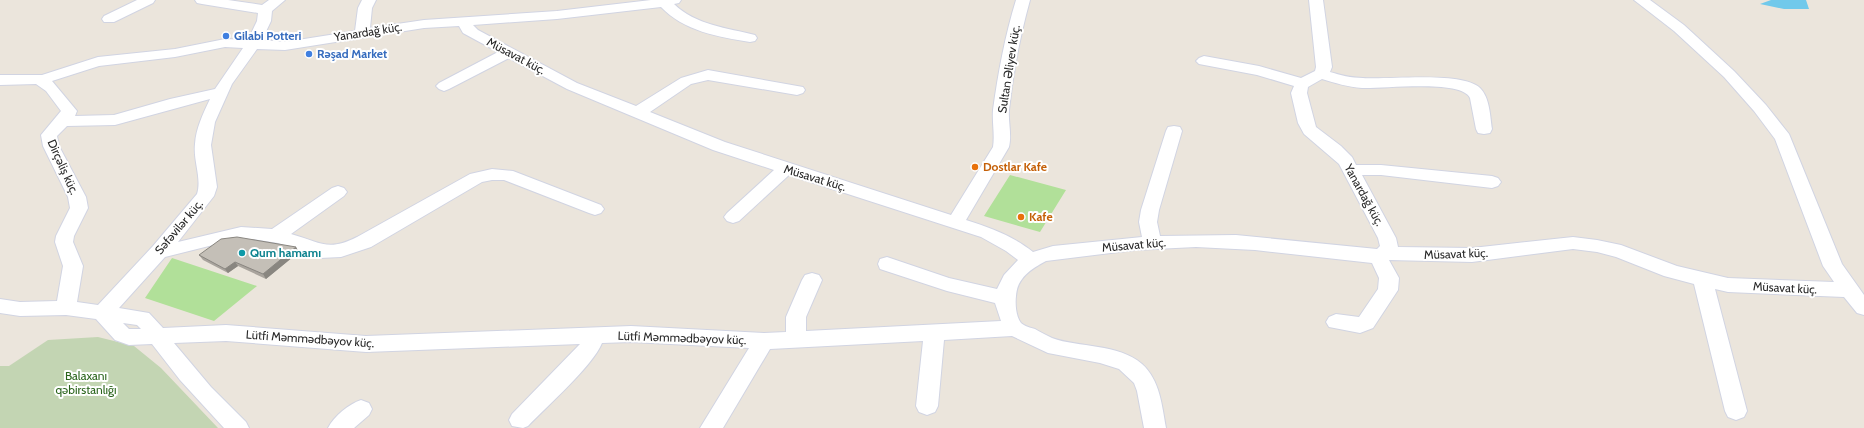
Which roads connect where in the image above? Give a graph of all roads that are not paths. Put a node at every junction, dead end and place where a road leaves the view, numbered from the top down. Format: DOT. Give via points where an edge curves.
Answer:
graph roads {
  1 [pos="148,0"];
  2 [pos="202,0"];
  3 [pos="368,0"];
  4 [pos="597,0"];
  5 [pos="1023,0"];
  6 [pos="1316,0"];
  7 [pos="1641,0"];
  8 [pos="669,1"];
  9 [pos="272,5"];
  10 [pos="587,12"];
  11 [pos="108,19"];
  12 [pos="464,21"];
  13 [pos="362,33"];
  14 [pos="750,38"];
  15 [pos="253,44"];
  16 [pos="508,54"];
  17 [pos="1204,61"];
  18 [pos="1321,74"];
  19 [pos="0,80"];
  20 [pos="42,80"];
  21 [pos="1302,83"];
  22 [pos="444,86"];
  23 [pos="797,90"];
  24 [pos="220,92"];
  25 [pos="637,113"];
  26 [pos="63,121"];
  27 [pos="1484,129"];
  28 [pos="1174,131"];
  29 [pos="785,169"];
  30 [pos="1352,170"];
  31 [pos="1492,182"];
  32 [pos="338,192"];
  33 [pos="594,209"];
  34 [pos="733,217"];
  35 [pos="956,222"];
  36 [pos="275,236"];
  37 [pos="1152,243"];
  38 [pos="160,251"];
  39 [pos="1382,254"];
  40 [pos="1031,260"];
  41 [pos="887,264"];
  42 [pos="812,280"];
  43 [pos="1703,280"];
  44 [pos="1849,290"];
  45 [pos="1006,298"];
  46 [pos="0,306"];
  47 [pos="66,308"];
  48 [pos="1864,308"];
  49 [pos="102,313"];
  50 [pos="1336,322"];
  51 [pos="1014,328"];
  52 [pos="934,334"];
  53 [pos="594,336"];
  54 [pos="157,337"];
  55 [pos="796,340"];
  56 [pos="764,341"];
  57 [pos="927,406"];
  58 [pos="361,409"];
  59 [pos="1736,411"];
  60 [pos="520,420"];
  61 [pos="238,428"];
  62 [pos="339,428"];
  63 [pos="711,428"];
  64 [pos="1155,428"];
  1 -- 11 [label="street"];
  2 -- 9 [label="street"];
  3 -- 13 [label="street"];
  4 -- 10 [label="street" via="590,5"];
  5 -- 35 [label="street, Sultan Əliyev küç." via="1014,29 1000,114 1004,137 1001,147"];
  6 -- 18 [label="street" via="1325,61"];
  7 -- 44 [label="street" via="1679,28 1729,74 1783,138 1833,266"];
  8 -- 10 [label="street, Yanardağ küç."];
  8 -- 14 [label="street" via="674,12 712,31"];
  9 -- 15 [label="street, Səfəvilər küç."];
  10 -- 12 [label="street, Yanardağ küç."];
  12 -- 13 [label="street, Yanardağ küç."];
  12 -- 16 [label="street, Müsavat küç." via="468,30"];
  13 -- 15 [label="street, Yanardağ küç." via="285,46"];
  15 -- 20 [label="street, Yanardağ küç." via="225,42 175,53 98,62"];
  15 -- 24 [label="street, Səfəvilər küç."];
  16 -- 22 [label="street"];
  16 -- 25 [label="street, Müsavat küç." via="572,86"];
  17 -- 21 [label="street" via="1259,71"];
  18 -- 21 [label="street"];
  18 -- 27 [label="street" via="1361,83 1443,83 1464,86 1477,94"];
  19 -- 20 [label="street"];
  20 -- 26 [label="street, Dirçəliş küç." via="69,111"];
  21 -- 30 [label="street, Yanardağ küç." via="1299,93 1306,123 1314,134 1342,156"];
  23 -- 25 [label="street" via="708,75 686,80"];
  24 -- 26 [label="street" via="115,120"];
  24 -- 38 [label="street, Səfəvilər küç." via="204,134 207,192"];
  25 -- 29 [label="street, Müsavat küç."];
  26 -- 47 [label="street, Dirçəliş küç." via="49,135 49,140 77,198 79,208 64,242 73,266"];
  28 -- 37 [label="street" via="1150,210 1148,222"];
  29 -- 34 [label="street"];
  29 -- 35 [label="street, Müsavat küç."];
  30 -- 31 [label="street" via="1381,170"];
  30 -- 39 [label="street, Yanardağ küç." via="1387,238 1389,246"];
  32 -- 36 [label="street"];
  33 -- 36 [label="street" via="508,175 497,174 476,178 350,249 324,252"];
  35 -- 40 [label="street, Müsavat küç." via="1000,239"];
  36 -- 38 [label="street" via="261,233 234,234 178,249"];
  37 -- 39 [label="street, Müsavat küç." via="1218,241 1352,255"];
  37 -- 40 [label="street, Müsavat küç." via="1053,253"];
  38 -- 49 [label="street, Səfəvilər küç."];
  39 -- 43 [label="street, Müsavat küç." via="1472,255 1573,243 1621,252"];
  39 -- 50 [label="street" via="1389,278 1388,290 1366,323 1360,325"];
  40 -- 45 [label="street" via="1021,266 1013,276"];
  41 -- 45 [label="street" via="947,284"];
  42 -- 55 [label="street" via="796,317"];
  43 -- 44 [label="street, Müsavat küç." via="1728,285"];
  43 -- 59 [label="street"];
  44 -- 48 [label="street"];
  45 -- 51 [label="street" via="1007,318"];
  46 -- 47 [label="street" via="20,309"];
  47 -- 49 [label="street"];
  49 -- 54 [label="street, Lütfi Məmmədbəyov küç." via="122,335"];
  51 -- 52 [label="street, Lütfi Məmmədbəyov küç."];
  51 -- 64 [label="street" via="1048,345 1126,363 1143,379 1148,391"];
  52 -- 55 [label="street, Lütfi Məmmədbəyov küç."];
  52 -- 57 [label="street"];
  53 -- 54 [label="street, Lütfi Məmmədbəyov küç." via="366,344 226,333 190,333"];
  53 -- 56 [label="street, Lütfi Məmmədbəyov küç." via="659,334"];
  53 -- 60 [label="street" via="590,346 576,363"];
  54 -- 61 [label="street" via="208,398"];
  55 -- 56 [label="street, Lütfi Məmmədbəyov küç."];
  56 -- 63 [label="street"];
  58 -- 62 [label="street"];
}
